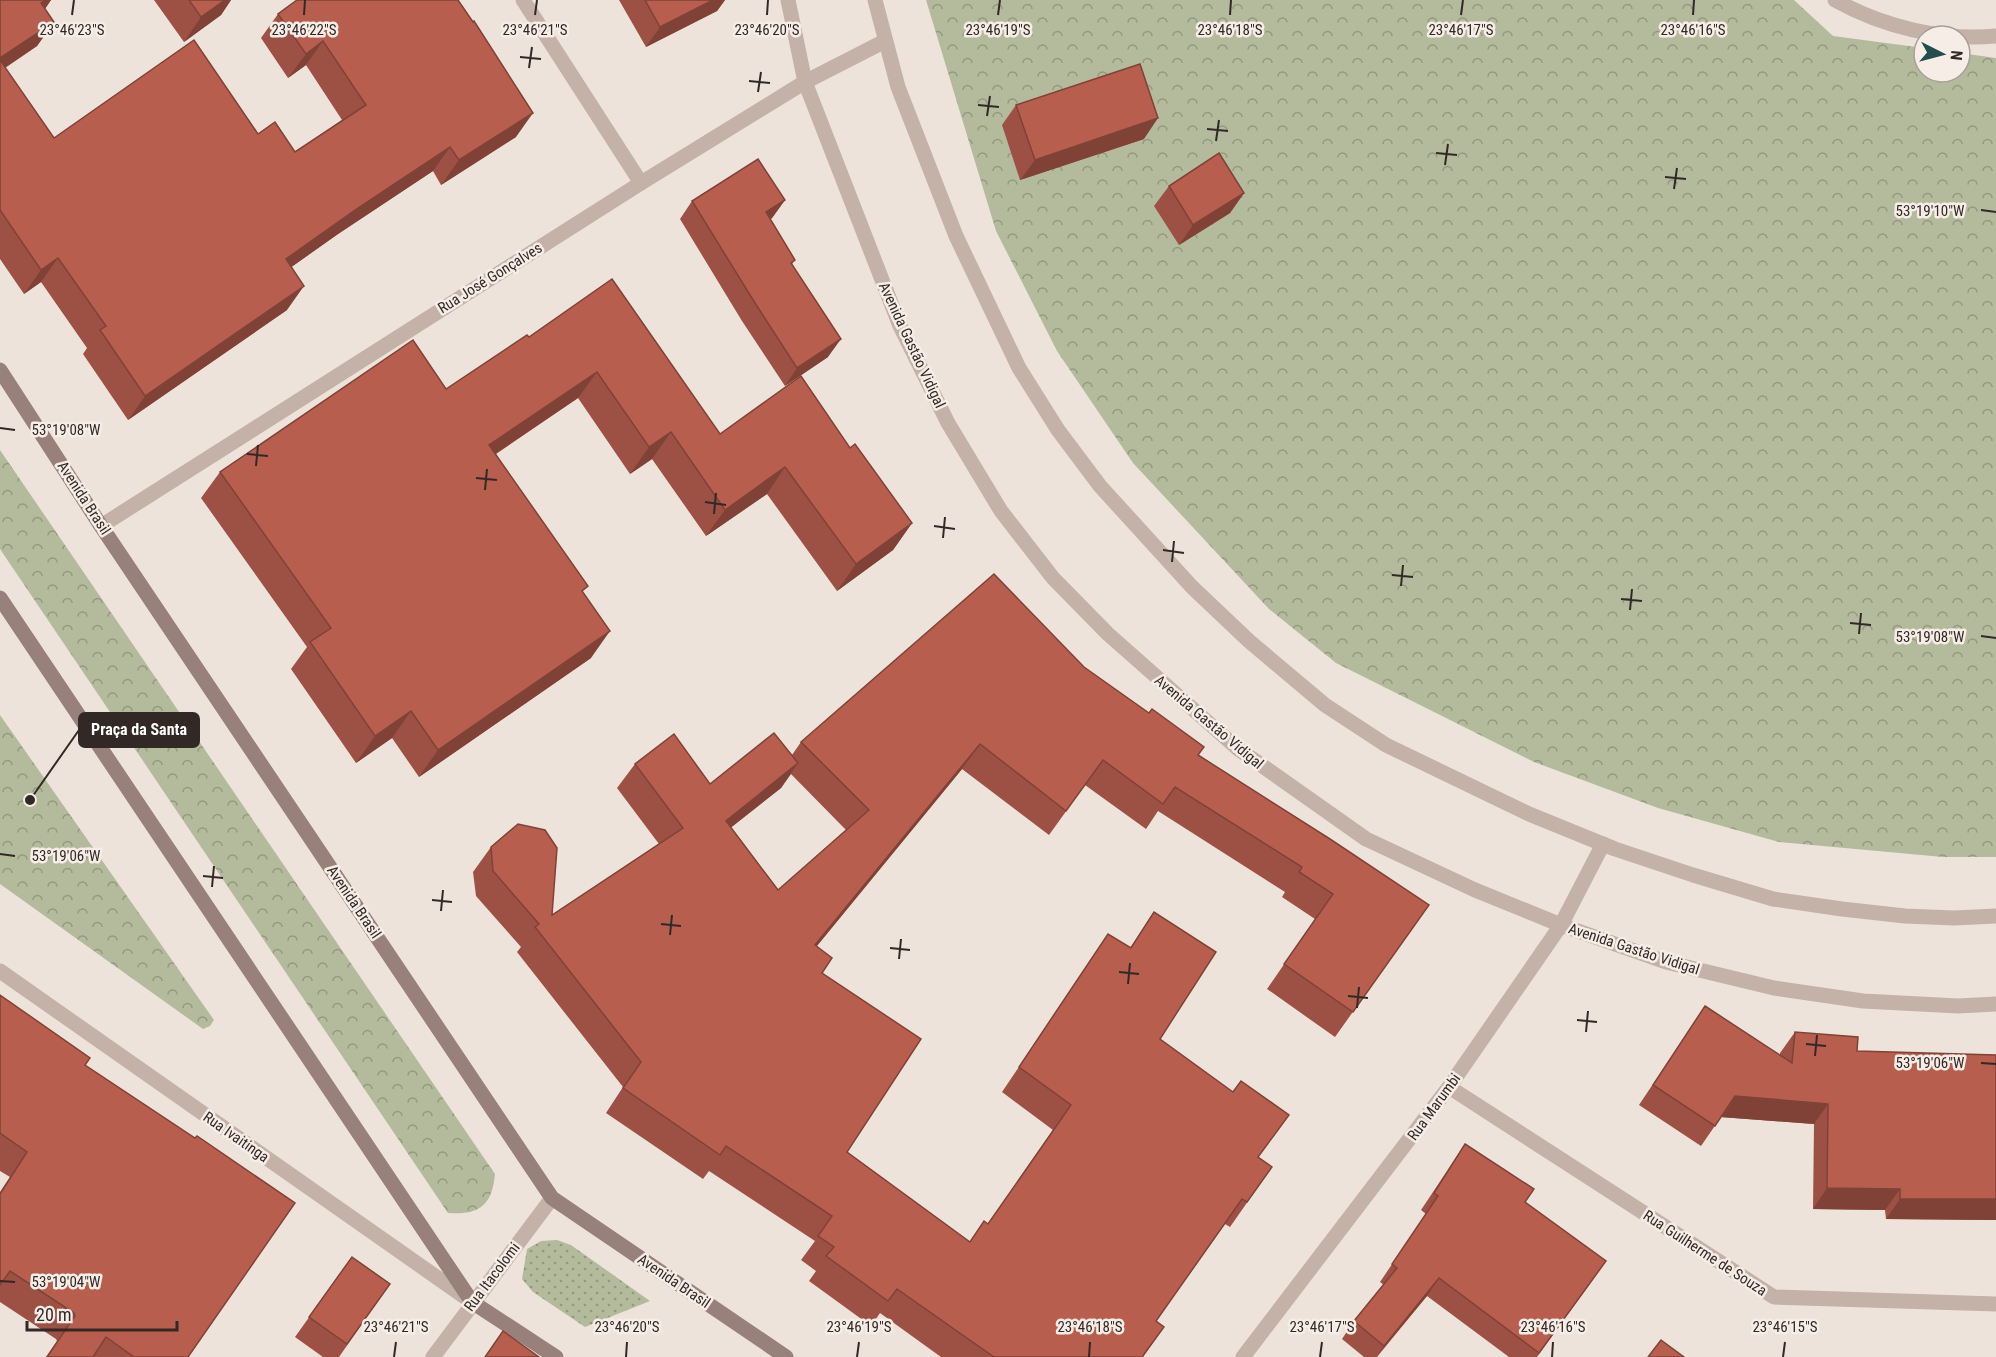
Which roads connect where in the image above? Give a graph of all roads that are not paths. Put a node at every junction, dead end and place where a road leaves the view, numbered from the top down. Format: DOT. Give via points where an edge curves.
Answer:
graph roads {
  1 [pos="523,0"];
  2 [pos="788,0"];
  3 [pos="875,0"];
  4 [pos="1835,0"];
  5 [pos="1996,36"];
  6 [pos="885,41"];
  7 [pos="805,82"];
  8 [pos="641,183"];
  9 [pos="0,370"];
  10 [pos="0,391"];
  11 [pos="21,401"];
  12 [pos="101,526"];
  13 [pos="0,598"];
  14 [pos="1603,844"];
  15 [pos="1996,916"];
  16 [pos="1561,925"];
  17 [pos="0,971"];
  18 [pos="1996,1004"];
  19 [pos="1449,1087"];
  20 [pos="552,1198"];
  21 [pos="472,1302"];
  22 [pos="1996,1304"];
  23 [pos="433,1357"];
  24 [pos="556,1357"];
  25 [pos="786,1357"];
  26 [pos="1244,1357"];
  1 -- 8 [label="street"];
  2 -- 7 [label="street, Avenida Gastão Vidigal"];
  3 -- 6 [label="street"];
  4 -- 5 [label="street" via="1893,25 1934,33"];
  6 -- 7 [label="street, Rua José Gonçalves"];
  6 -- 14 [label="street" via="930,171 994,319 1041,404 1100,486 1192,587 1325,705 1396,750 1529,814"];
  7 -- 8 [label="street, Rua José Gonçalves"];
  7 -- 16 [label="street, Avenida Gastão Vidigal" via="905,337 948,423 1000,511 1053,578 1108,634 1236,748 1366,839"];
  8 -- 12 [label="street, Rua José Gonçalves"];
  9 -- 11 [label="main road, Avenida Brasil"];
  10 -- 11 [label="main road"];
  11 -- 12 [label="main road, Avenida Brasil"];
  12 -- 20 [label="main road, Avenida Brasil"];
  13 -- 21 [label="main road"];
  14 -- 15 [label="street" via="1773,899 1905,916"];
  14 -- 16 [label="street, Rua Marumbi"];
  16 -- 18 [label="street, Avenida Gastão Vidigal" via="1666,962 1774,988 1863,1001"];
  16 -- 19 [label="street, Rua Marumbi"];
  17 -- 21 [label="street, Rua Ivaitinga"];
  19 -- 22 [label="street, Rua Guilherme de Souza" via="1774,1297"];
  19 -- 26 [label="street, Rua Marumbi"];
  20 -- 21 [label="street, Rua Itacolomi"];
  20 -- 25 [label="main road, Avenida Brasil"];
  21 -- 23 [label="street, Rua Itacolomi"];
  21 -- 24 [label="main road"];
}
